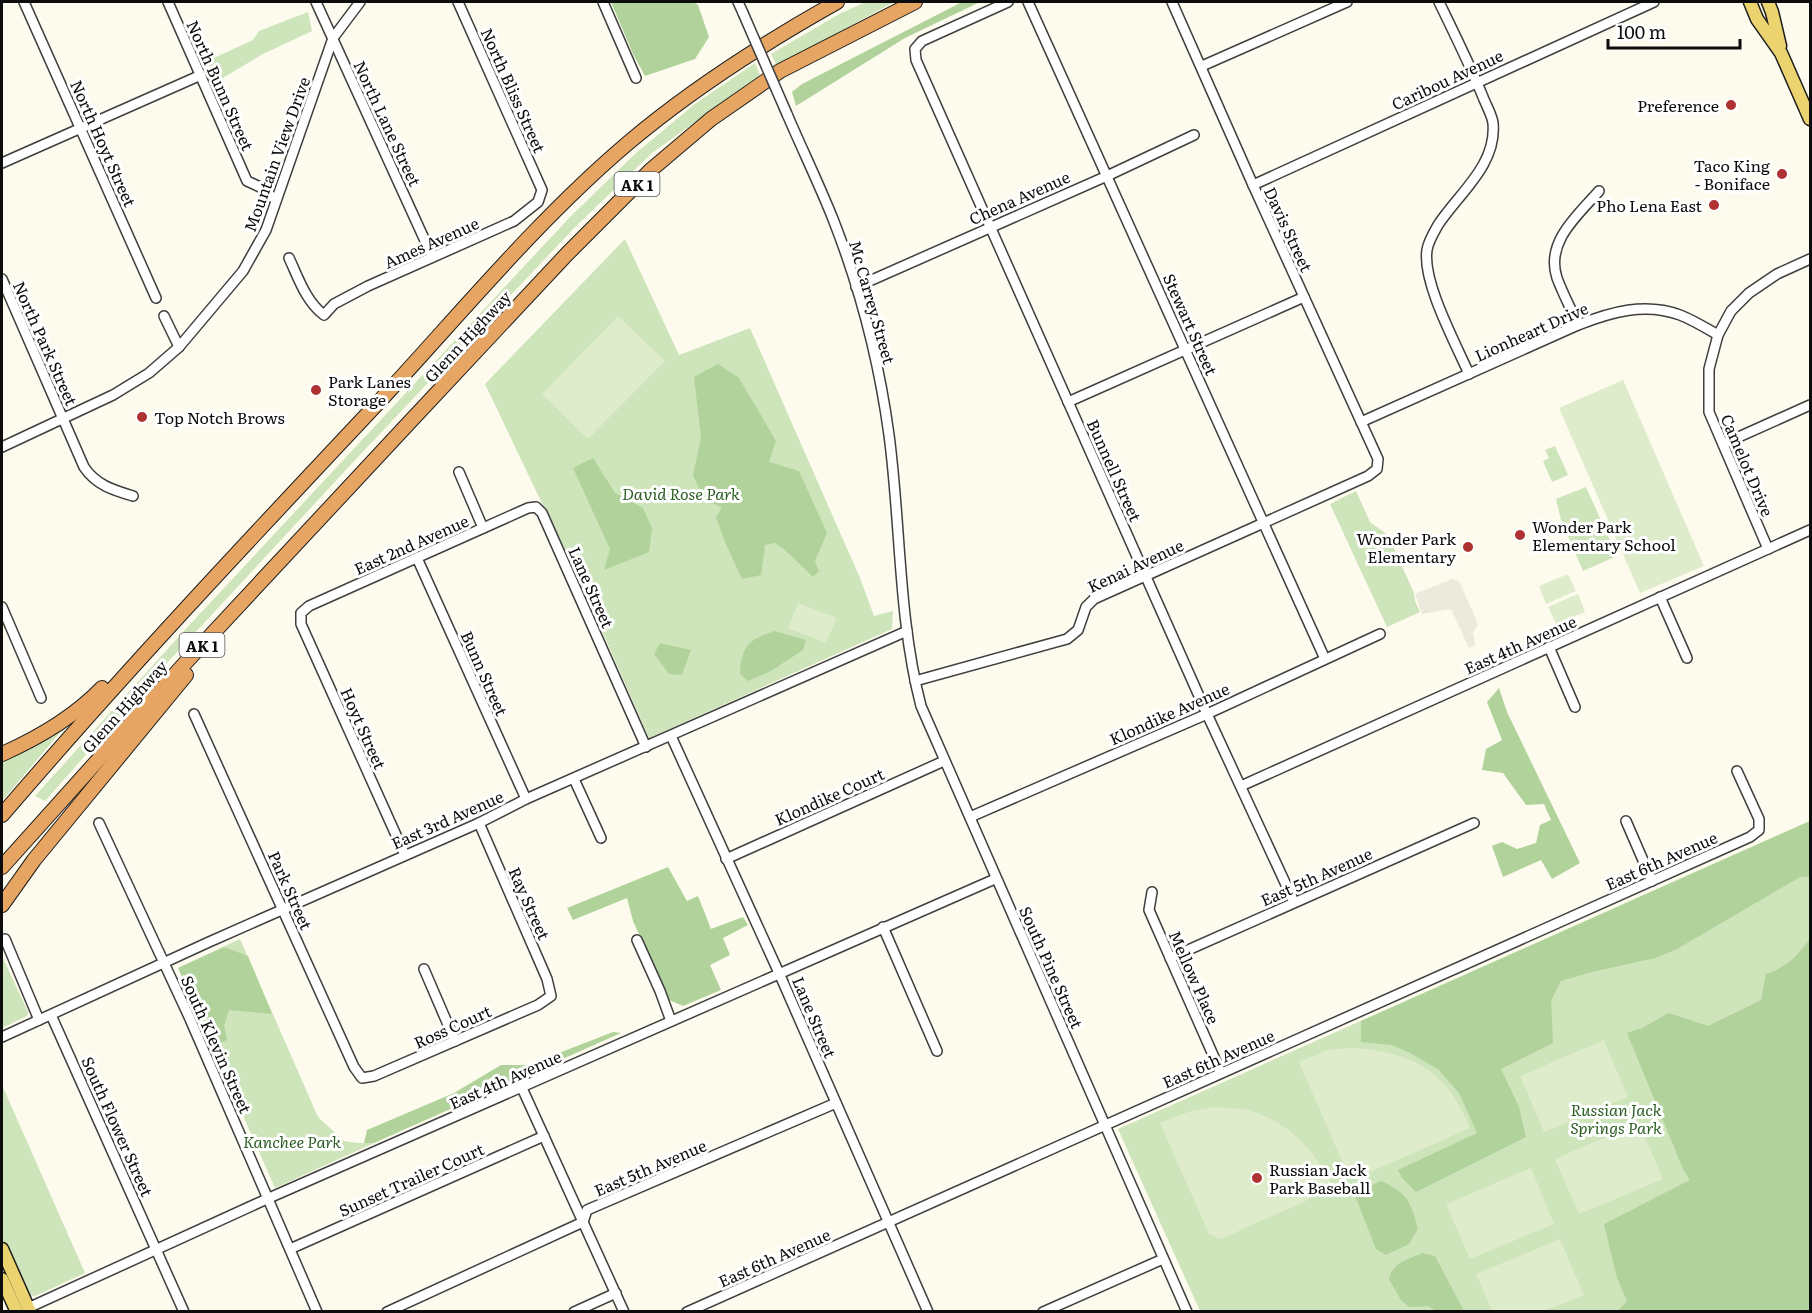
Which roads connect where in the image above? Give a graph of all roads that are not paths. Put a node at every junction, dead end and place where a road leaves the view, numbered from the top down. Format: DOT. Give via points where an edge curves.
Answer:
graph roads {
  1 [pos="24,2"];
  2 [pos="168,2"];
  3 [pos="316,2"];
  4 [pos="360,2"];
  5 [pos="458,2"];
  6 [pos="603,2"];
  7 [pos="738,2"];
  8 [pos="837,2"];
  9 [pos="915,2"];
  10 [pos="1008,2"];
  11 [pos="1028,2"];
  12 [pos="1172,2"];
  13 [pos="1347,2"];
  14 [pos="1439,2"];
  15 [pos="1654,2"];
  16 [pos="1750,2"];
  17 [pos="1768,2"];
  18 [pos="333,38"];
  19 [pos="1781,52"];
  20 [pos="1202,66"];
  21 [pos="201,75"];
  22 [pos="636,78"];
  23 [pos="1477,82"];
  24 [pos="1810,118"];
  25 [pos="81,128"];
  26 [pos="1194,135"];
  27 [pos="2,163"];
  28 [pos="1107,176"];
  29 [pos="1253,185"];
  30 [pos="542,190"];
  31 [pos="1599,191"];
  32 [pos="276,200"];
  33 [pos="989,227"];
  34 [pos="432,256"];
  35 [pos="289,258"];
  36 [pos="1810,259"];
  37 [pos="2,279"];
  38 [pos="856,287"];
  39 [pos="1304,297"];
  40 [pos="156,298"];
  41 [pos="165,316"];
  42 [pos="1578,325"];
  43 [pos="1718,335"];
  44 [pos="179,347"];
  45 [pos="1186,348"];
  46 [pos="1469,374"];
  47 [pos="1068,402"];
  48 [pos="1810,405"];
  49 [pos="63,418"];
  50 [pos="1361,422"];
  51 [pos="1723,444"];
  52 [pos="2,447"];
  53 [pos="1377,469"];
  54 [pos="459,472"];
  55 [pos="133,496"];
  56 [pos="536,507"];
  57 [pos="1263,522"];
  58 [pos="483,528"];
  59 [pos="1810,532"];
  60 [pos="1768,549"];
  61 [pos="236,552"];
  62 [pos="417,558"];
  63 [pos="1146,576"];
  64 [pos="1660,597"];
  65 [pos="242,603"];
  66 [pos="2,607"];
  67 [pos="301,613"];
  68 [pos="907,631"];
  69 [pos="1380,634"];
  70 [pos="1549,647"];
  71 [pos="1325,658"];
  72 [pos="1687,658"];
  73 [pos="915,681"];
  74 [pos="41,698"];
  75 [pos="1575,707"];
  76 [pos="194,714"];
  77 [pos="1207,714"];
  78 [pos="671,736"];
  79 [pos="646,747"];
  80 [pos="2,754"];
  81 [pos="944,761"];
  82 [pos="1737,771"];
  83 [pos="574,779"];
  84 [pos="1241,786"];
  85 [pos="526,800"];
  86 [pos="2,815"];
  87 [pos="970,817"];
  88 [pos="1626,821"];
  89 [pos="99,823"];
  90 [pos="479,823"];
  91 [pos="1474,823"];
  92 [pos="601,838"];
  93 [pos="405,855"];
  94 [pos="726,859"];
  95 [pos="2,867"];
  96 [pos="995,879"];
  97 [pos="1652,880"];
  98 [pos="1152,892"];
  99 [pos="1294,902"];
  100 [pos="2,905"];
  101 [pos="283,910"];
  102 [pos="884,927"];
  103 [pos="5,939"];
  104 [pos="637,940"];
  105 [pos="1170,958"];
  106 [pos="165,962"];
  107 [pos="424,969"];
  108 [pos="779,972"];
  109 [pos="551,996"];
  110 [pos="51,1015"];
  111 [pos="39,1020"];
  112 [pos="671,1021"];
  113 [pos="2,1037"];
  114 [pos="455,1041"];
  115 [pos="937,1051"];
  116 [pos="1221,1073"];
  117 [pos="362,1078"];
  118 [pos="522,1088"];
  119 [pos="836,1103"];
  120 [pos="1105,1126"];
  121 [pos="544,1136"];
  122 [pos="269,1198"];
  123 [pos="583,1222"];
  124 [pos="888,1222"];
  125 [pos="2,1249"];
  126 [pos="290,1249"];
  127 [pos="157,1250"];
  128 [pos="1163,1259"];
  129 [pos="2,1279"];
  130 [pos="616,1293"];
  131 [pos="25,1310"];
  132 [pos="184,1311"];
  133 [pos="317,1311"];
  134 [pos="387,1311"];
  135 [pos="574,1311"];
  136 [pos="624,1311"];
  137 [pos="687,1311"];
  138 [pos="928,1311"];
  139 [pos="1043,1311"];
  140 [pos="1186,1311"];
  1 -- 25 [label="street, North Hoyt Street"];
  2 -- 21 [label="street, North Bunn Street"];
  3 -- 18 [label="street, North Lane Street"];
  4 -- 18 [label="street, Mountain View Drive"];
  5 -- 30 [label="street, North Bliss Street"];
  6 -- 22 [label="street"];
  7 -- 38 [label="street, Mc Carrey Street, bridge" via="833,219"];
  8 -- 61 [label="highway, Glenn Highway / AK 1" via="700,86 627,144 534,232"];
  9 -- 65 [label="highway, Glenn Highway / AK 1" via="780,71 711,119 652,169 567,254"];
  10 -- 33 [label="street, Bunnell Street" via="922,41 915,49 916,60"];
  11 -- 28 [label="street, Stewart Street"];
  12 -- 20 [label="street, Davis Street"];
  13 -- 20 [label="street"];
  14 -- 23 [label="street"];
  15 -- 23 [label="street, Caribou Avenue"];
  16 -- 19 [label="main road" via="1757,19"];
  17 -- 19 [label="main road"];
  18 -- 32 [label="street, Mountain View Drive"];
  18 -- 34 [label="street, North Lane Street"];
  19 -- 24 [label="main road"];
  20 -- 29 [label="street, Davis Street"];
  21 -- 25 [label="street"];
  21 -- 32 [label="street, North Bunn Street" via="247,181"];
  23 -- 29 [label="street, Caribou Avenue"];
  23 -- 46 [label="street" via="1493,121 1489,153 1485,164 1434,231 1426,249 1435,295"];
  25 -- 27 [label="street"];
  25 -- 40 [label="street, North Hoyt Street"];
  26 -- 28 [label="street, Chena Avenue"];
  28 -- 33 [label="street, Chena Avenue"];
  28 -- 45 [label="street, Stewart Street"];
  29 -- 39 [label="street, Davis Street"];
  30 -- 34 [label="street, Ames Avenue" via="538,202 514,221"];
  31 -- 42 [label="street" via="1559,240 1554,256 1556,276"];
  32 -- 44 [label="street, Mountain View Drive" via="266,230 243,271"];
  33 -- 38 [label="street, Chena Avenue"];
  33 -- 47 [label="street, Bunnell Street"];
  34 -- 35 [label="street, Ames Avenue" via="343,299 324,315 310,300"];
  36 -- 43 [label="street, Camelot Drive" via="1749,293 1731,311"];
  37 -- 49 [label="street, North Park Street"];
  38 -- 68 [label="street, Mc Carrey Street" via="877,364 889,436"];
  39 -- 45 [label="street"];
  39 -- 50 [label="street, Davis Street"];
  41 -- 44 [label="street"];
  42 -- 43 [label="street, Lionheart Drive" via="1612,312 1659,310 1680,315"];
  42 -- 46 [label="street, Lionheart Drive"];
  43 -- 51 [label="street, Camelot Drive" via="1708,369 1709,412"];
  44 -- 49 [label="street, Mountain View Drive" via="113,395"];
  45 -- 47 [label="street"];
  45 -- 57 [label="street, Stewart Street"];
  46 -- 50 [label="street, Lionheart Drive"];
  47 -- 63 [label="street, Bunnell Street"];
  48 -- 51 [label="street"];
  49 -- 52 [label="street, Mountain View Drive"];
  49 -- 55 [label="street, North Park Street" via="90,476"];
  50 -- 53 [label="street, Davis Street" via="1378,459"];
  51 -- 60 [label="street, Camelot Drive"];
  53 -- 57 [label="street, Kenai Avenue"];
  54 -- 58 [label="street"];
  56 -- 58 [label="street, East 2nd Avenue"];
  56 -- 79 [label="street, Lane Street"];
  57 -- 63 [label="street, Kenai Avenue"];
  57 -- 71 [label="street, Stewart Street"];
  58 -- 62 [label="street, East 2nd Avenue"];
  59 -- 60 [label="street, East 4th Avenue"];
  60 -- 64 [label="street, East 4th Avenue"];
  61 -- 80 [label="highway" via="93,698 48,730"];
  61 -- 86 [label="highway, Glenn Highway / AK 1"];
  62 -- 67 [label="street, East 2nd Avenue"];
  62 -- 85 [label="street, Bunn Street"];
  63 -- 73 [label="street, Kenai Avenue" via="1094,599 1086,607 1078,630 1067,639"];
  63 -- 77 [label="street, Bunnell Street"];
  64 -- 70 [label="street, East 4th Avenue"];
  64 -- 72 [label="street"];
  65 -- 95 [label="highway, Glenn Highway / AK 1"];
  65 -- 100 [label="highway"];
  66 -- 74 [label="street"];
  67 -- 93 [label="street, Hoyt Street" via="301,624"];
  68 -- 73 [label="street, South Pine Street"];
  68 -- 78 [label="street, East 3rd Avenue"];
  69 -- 71 [label="street, Klondike Avenue"];
  70 -- 75 [label="street"];
  70 -- 84 [label="street, East 4th Avenue"];
  71 -- 77 [label="street, Klondike Avenue"];
  73 -- 81 [label="street, South Pine Street"];
  76 -- 101 [label="street, Park Street"];
  77 -- 84 [label="street, Bunnell Street"];
  77 -- 87 [label="street, Klondike Avenue"];
  78 -- 79 [label="street, East 3rd Avenue"];
  78 -- 94 [label="street, Lane Street"];
  79 -- 83 [label="street, East 3rd Avenue"];
  81 -- 87 [label="street, South Pine Street"];
  81 -- 94 [label="street, Klondike Court"];
  82 -- 97 [label="street, East 6th Avenue" via="1759,830"];
  83 -- 85 [label="street, East 3rd Avenue"];
  83 -- 92 [label="street"];
  84 -- 99 [label="street, Bunnell Street"];
  85 -- 90 [label="street, East 3rd Avenue"];
  87 -- 96 [label="street, South Pine Street"];
  88 -- 97 [label="street"];
  89 -- 106 [label="street, South Klevin Street"];
  90 -- 93 [label="street, East 3rd Avenue"];
  90 -- 109 [label="street, Ray Street"];
  91 -- 99 [label="street, East 5th Avenue"];
  93 -- 101 [label="street, East 3rd Avenue"];
  94 -- 108 [label="street, Lane Street"];
  96 -- 102 [label="street, East 4th Avenue"];
  96 -- 120 [label="street, South Pine Street"];
  97 -- 116 [label="street, East 6th Avenue"];
  98 -- 105 [label="street, Mellow Place" via="1149,910"];
  99 -- 105 [label="street, East 5th Avenue"];
  101 -- 106 [label="street, East 3rd Avenue"];
  101 -- 117 [label="street, Park Street"];
  102 -- 108 [label="street, East 4th Avenue"];
  102 -- 115 [label="street"];
  103 -- 111 [label="street"];
  104 -- 112 [label="street"];
  105 -- 116 [label="street, Mellow Place"];
  106 -- 110 [label="street, East 3rd Avenue"];
  106 -- 122 [label="street, South Klevin Street"];
  107 -- 114 [label="street"];
  108 -- 112 [label="street, East 4th Avenue"];
  108 -- 119 [label="street, Lane Street"];
  109 -- 114 [label="street, Ross Court"];
  110 -- 111 [label="street, East 3rd Avenue"];
  110 -- 127 [label="street, South Flower Street"];
  111 -- 113 [label="street, East 3rd Avenue"];
  112 -- 118 [label="street, East 4th Avenue"];
  114 -- 117 [label="street, Ross Court"];
  116 -- 120 [label="street, East 6th Avenue"];
  118 -- 121 [label="street"];
  118 -- 122 [label="street, East 4th Avenue"];
  119 -- 123 [label="street, East 5th Avenue" via="587,1210"];
  119 -- 124 [label="street, Lane Street"];
  120 -- 124 [label="street, East 6th Avenue"];
  120 -- 128 [label="street, South Pine Street"];
  121 -- 123 [label="street"];
  121 -- 126 [label="street, Sunset Trailer Court"];
  122 -- 126 [label="street, South Klevin Street"];
  122 -- 127 [label="street, East 4th Avenue"];
  123 -- 130 [label="street"];
  123 -- 134 [label="street, East 5th Avenue"];
  124 -- 137 [label="street, East 6th Avenue"];
  124 -- 138 [label="street, Lane Street"];
  125 -- 131 [label="main road"];
  126 -- 133 [label="street, South Klevin Street"];
  127 -- 131 [label="street, East 4th Avenue"];
  127 -- 132 [label="street, South Flower Street"];
  128 -- 139 [label="street"];
  128 -- 140 [label="street, South Pine Street"];
  129 -- 131 [label="main road"];
  130 -- 135 [label="street"];
  130 -- 136 [label="street"];
}
